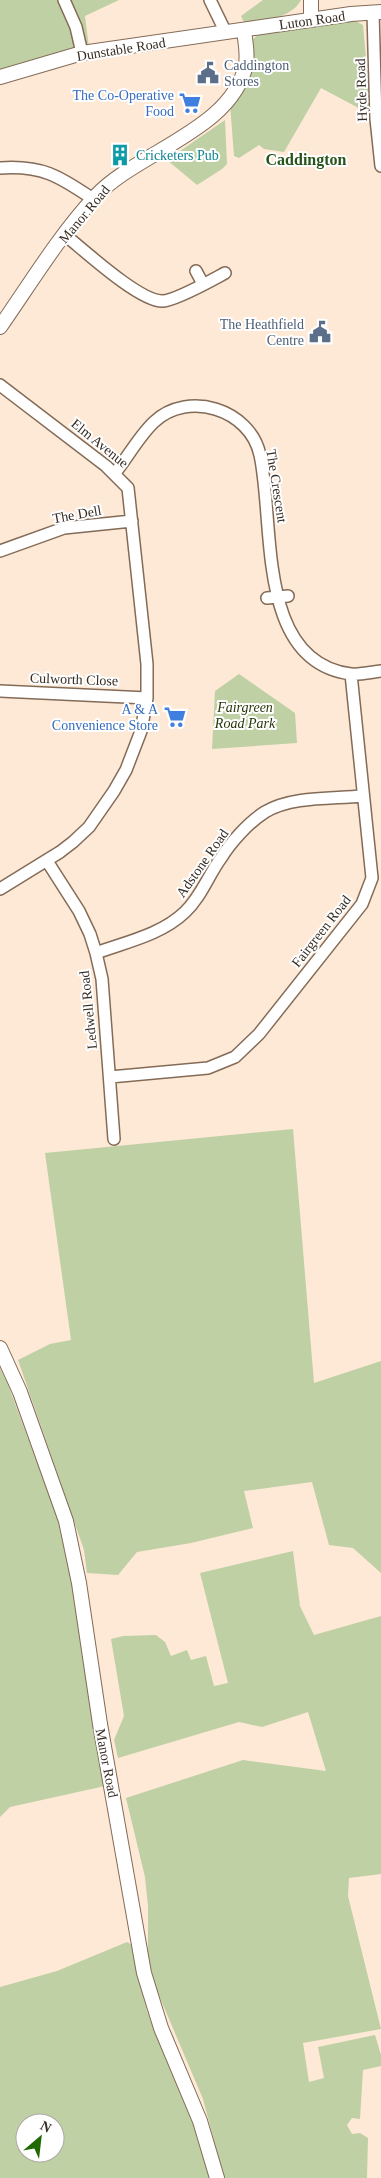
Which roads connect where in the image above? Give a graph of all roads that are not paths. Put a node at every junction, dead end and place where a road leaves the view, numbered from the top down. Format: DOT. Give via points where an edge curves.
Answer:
graph roads {
  1 [pos="64,0"];
  2 [pos="210,0"];
  3 [pos="312,0"];
  4 [pos="377,12"];
  5 [pos="311,20"];
  6 [pos="244,30"];
  7 [pos="226,33"];
  8 [pos="82,53"];
  9 [pos="0,77"];
  10 [pos="379,108"];
  11 [pos="381,166"];
  12 [pos="0,168"];
  13 [pos="93,198"];
  14 [pos="65,235"];
  15 [pos="196,270"];
  16 [pos="225,273"];
  17 [pos="203,284"];
  18 [pos="0,327"];
  19 [pos="0,385"];
  20 [pos="115,474"];
  21 [pos="132,521"];
  22 [pos="0,551"];
  23 [pos="381,671"];
  24 [pos="352,674"];
  25 [pos="0,691"];
  26 [pos="147,698"];
  27 [pos="362,796"];
  28 [pos="48,860"];
  29 [pos="0,889"];
  30 [pos="96,953"];
  31 [pos="110,1077"];
  32 [pos="114,1138"];
  33 [pos="0,1348"];
  34 [pos="217,2178"];
  1 -- 8 [label="street" via="76,26"];
  2 -- 7 [label="street"];
  3 -- 5 [label="street"];
  4 -- 5 [label="street, Luton Road"];
  4 -- 10 [label="street, Hyde Road"];
  5 -- 6 [label="street, Luton Road"];
  6 -- 7 [label="street, Dunstable Road"];
  6 -- 13 [label="street, Manor Road" via="244,71 224,106 126,171"];
  7 -- 8 [label="street, Dunstable Road"];
  8 -- 9 [label="street, Dunstable Road"];
  10 -- 11 [label="street, Hyde Road"];
  12 -- 13 [label="street" via="24,166 44,171"];
  13 -- 14 [label="street, Manor Road"];
  14 -- 17 [label="street" via="147,297 169,300"];
  14 -- 18 [label="street, Manor Road"];
  15 -- 17 [label="street"];
  16 -- 17 [label="street"];
  19 -- 20 [label="street, Elm Avenue"];
  20 -- 21 [label="street, Elm Avenue" via="128,488"];
  20 -- 24 [label="street, The Crescent" via="155,421 180,408 203,406 227,413 247,428 260,453 277,597 290,635 309,657"];
  21 -- 22 [label="street, The Dell" via="64,528"];
  21 -- 26 [label="street, Elm Avenue" via="139,612 147,664"];
  23 -- 24 [label="street, The Crescent"];
  24 -- 27 [label="street, Fairgreen Road"];
  25 -- 26 [label="street, Culworth Close"];
  26 -- 28 [label="street, Elm Avenue" via="135,751 114,791 89,826"];
  27 -- 30 [label="street, Adstone Road" via="287,803 265,812 221,858 201,894 185,912 161,930"];
  27 -- 31 [label="street, Fairgreen Road" via="372,878 362,904 259,1034 235,1057 208,1068"];
  28 -- 29 [label="street, Elm Avenue"];
  28 -- 30 [label="street, Ledwell Road" via="79,912"];
  30 -- 31 [label="street, Ledwell Road" via="102,979"];
  31 -- 32 [label="street, Ledwell Road"];
  33 -- 34 [label="street, Manor Road" via="20,1392 66,1521 144,1973 162,2028 200,2120"];
}
